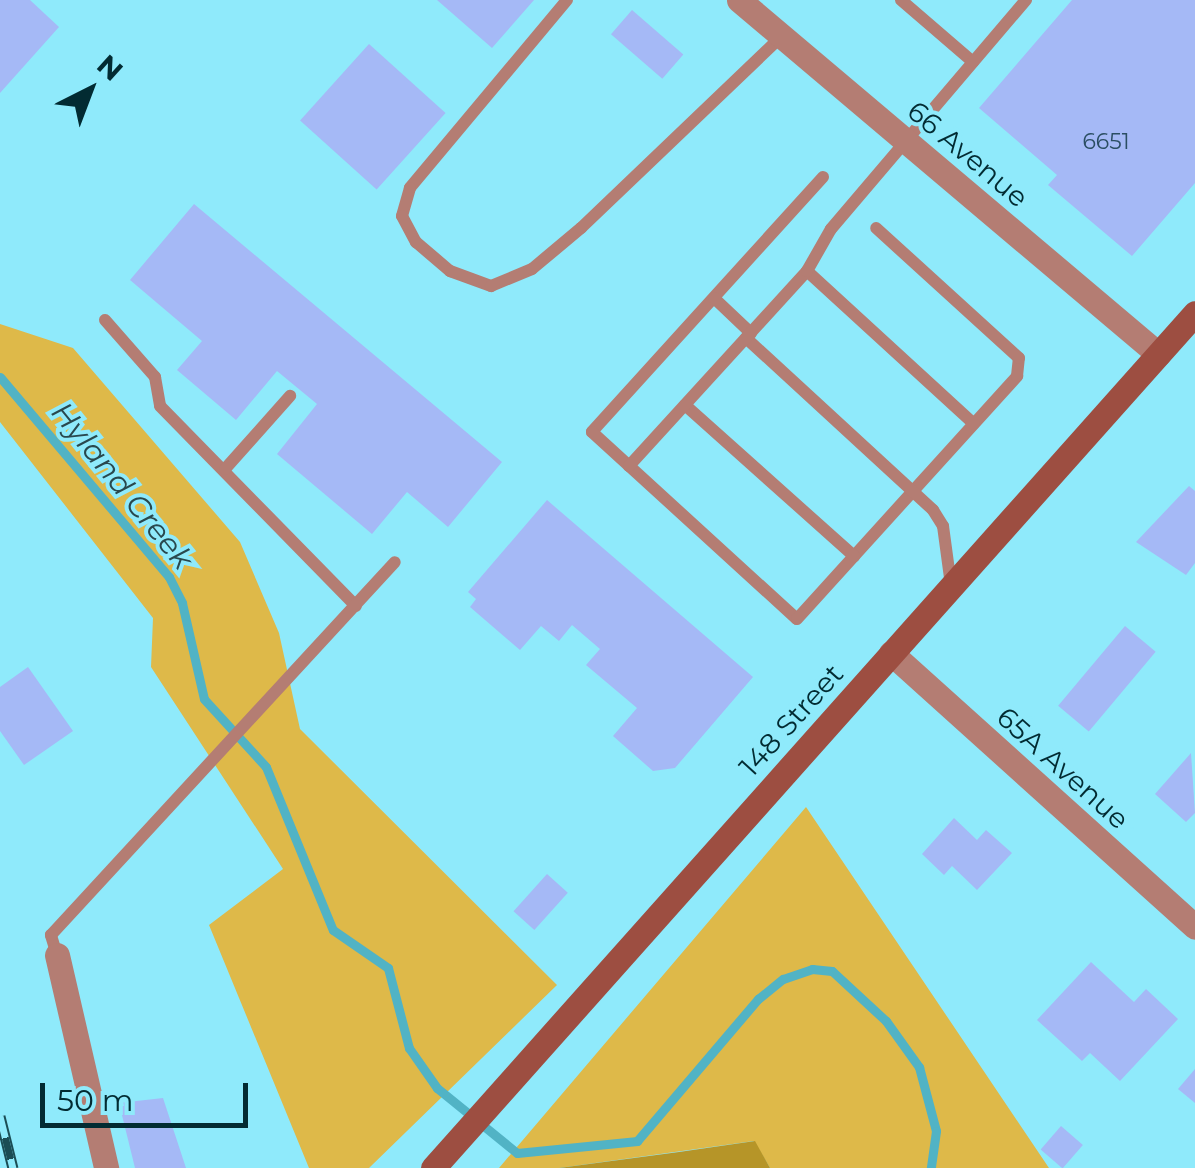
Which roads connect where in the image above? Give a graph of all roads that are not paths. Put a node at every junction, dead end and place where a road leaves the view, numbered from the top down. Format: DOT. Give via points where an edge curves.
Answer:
graph roads {
  1 [pos="567,0"];
  2 [pos="739,0"];
  3 [pos="901,0"];
  4 [pos="1026,0"];
  5 [pos="782,36"];
  6 [pos="973,62"];
  7 [pos="906,140"];
  8 [pos="822,177"];
  9 [pos="876,228"];
  10 [pos="807,271"];
  11 [pos="714,298"];
  12 [pos="1195,313"];
  13 [pos="105,320"];
  14 [pos="748,336"];
  15 [pos="1158,354"];
  16 [pos="290,396"];
  17 [pos="685,404"];
  18 [pos="974,424"];
  19 [pos="629,466"];
  20 [pos="225,470"];
  21 [pos="914,491"];
  22 [pos="854,556"];
  23 [pos="394,562"];
  24 [pos="951,587"];
  25 [pos="356,606"];
  26 [pos="891,653"];
  27 [pos="1195,927"];
  28 [pos="57,955"];
  29 [pos="440,1160"];
  30 [pos="106,1168"];
  1 -- 5 [label="lane" via="410,188 402,216 416,242 450,271 491,286 532,269 581,228"];
  2 -- 5 [label="street, 66 Avenue"];
  3 -- 6 [label="lane"];
  4 -- 6 [label="lane"];
  5 -- 7 [label="street, 66 Avenue"];
  6 -- 7 [label="lane"];
  7 -- 10 [label="lane" via="830,229"];
  7 -- 15 [label="street, 66 Avenue"];
  8 -- 11 [label="lane"];
  9 -- 18 [label="lane" via="1019,358 1018,376"];
  10 -- 14 [label="lane"];
  10 -- 18 [label="lane"];
  11 -- 14 [label="lane"];
  11 -- 19 [label="lane" via="592,432"];
  12 -- 15 [label="street, 148 Street"];
  13 -- 20 [label="lane" via="155,377 160,406"];
  14 -- 17 [label="lane"];
  14 -- 21 [label="lane"];
  15 -- 24 [label="street, 148 Street"];
  16 -- 20 [label="lane"];
  17 -- 19 [label="lane"];
  17 -- 22 [label="lane"];
  18 -- 21 [label="lane"];
  19 -- 22 [label="lane" via="797,619"];
  20 -- 25 [label="lane"];
  21 -- 22 [label="lane"];
  21 -- 24 [label="lane" via="942,526"];
  23 -- 25 [label="lane"];
  24 -- 26 [label="street, 148 Street"];
  25 -- 28 [label="lane" via="50,935"];
  26 -- 27 [label="street, 65A Avenue"];
  26 -- 29 [label="street, 148 Street"];
  28 -- 30 [label="street"];
}
